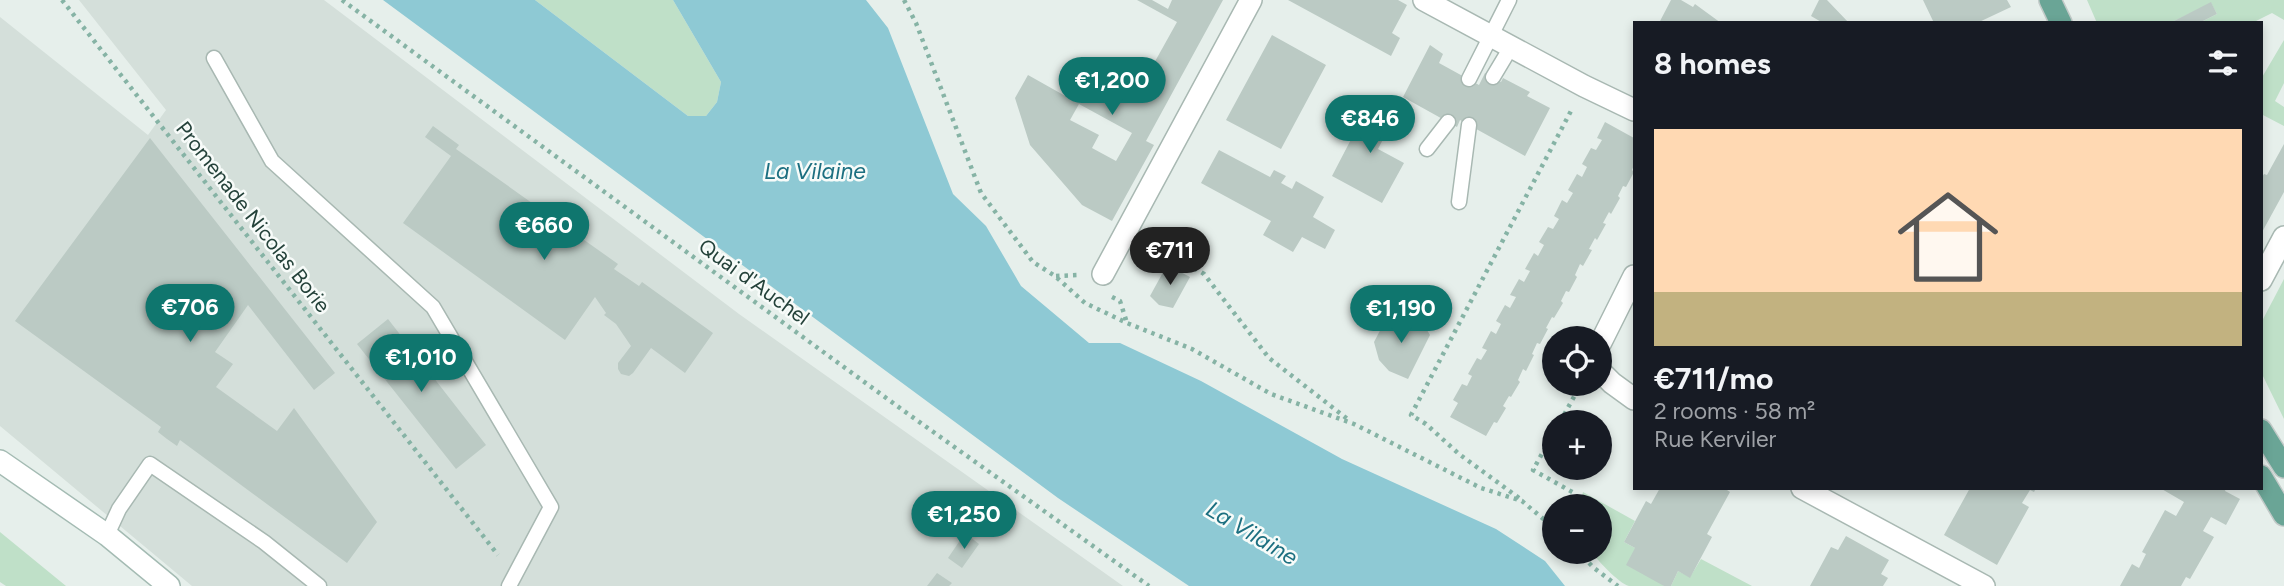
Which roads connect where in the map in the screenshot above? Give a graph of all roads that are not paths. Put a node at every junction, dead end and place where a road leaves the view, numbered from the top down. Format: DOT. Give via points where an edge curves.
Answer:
graph roads {
  1 [pos="1251,0"];
  2 [pos="1424,0"];
  3 [pos="1509,0"];
  4 [pos="2050,0"];
  5 [pos="2060,21"];
  6 [pos="1490,36"];
  7 [pos="1511,47"];
  8 [pos="214,58"];
  9 [pos="1493,77"];
  10 [pos="1469,79"];
  11 [pos="1633,110"];
  12 [pos="1448,122"];
  13 [pos="1469,125"];
  14 [pos="1427,149"];
  15 [pos="1459,202"];
  16 [pos="2284,237"];
  17 [pos="1104,274"];
  18 [pos="2263,276"];
  19 [pos="1633,278"];
  20 [pos="1609,326"];
  21 [pos="1612,383"];
  22 [pos="1633,398"];
  23 [pos="2263,433"];
  24 [pos="0,461"];
  25 [pos="2284,467"];
  26 [pos="2263,479"];
  27 [pos="1806,490"];
  28 [pos="2284,515"];
  29 [pos="107,535"];
  30 [pos="512,582"];
  31 [pos="169,586"];
  32 [pos="319,586"];
  33 [pos="1984,586"];
  1 -- 17 [label="street"];
  2 -- 6 [label="street"];
  3 -- 6 [label="lane"];
  4 -- 5 [label="main road"];
  6 -- 7 [label="street"];
  6 -- 10 [label="lane"];
  7 -- 9 [label="lane"];
  7 -- 11 [label="street"];
  8 -- 30 [label="lane" via="272,161 433,307 526,463 551,507"];
  12 -- 14 [label="lane"];
  13 -- 15 [label="lane"];
  16 -- 18 [label="street"];
  19 -- 20 [label="street"];
  21 -- 22 [label="street"];
  23 -- 25 [label="main road"];
  24 -- 29 [label="street"];
  26 -- 28 [label="main road"];
  27 -- 33 [label="street"];
  29 -- 31 [label="street"];
  29 -- 32 [label="lane" via="150,464"];
}
